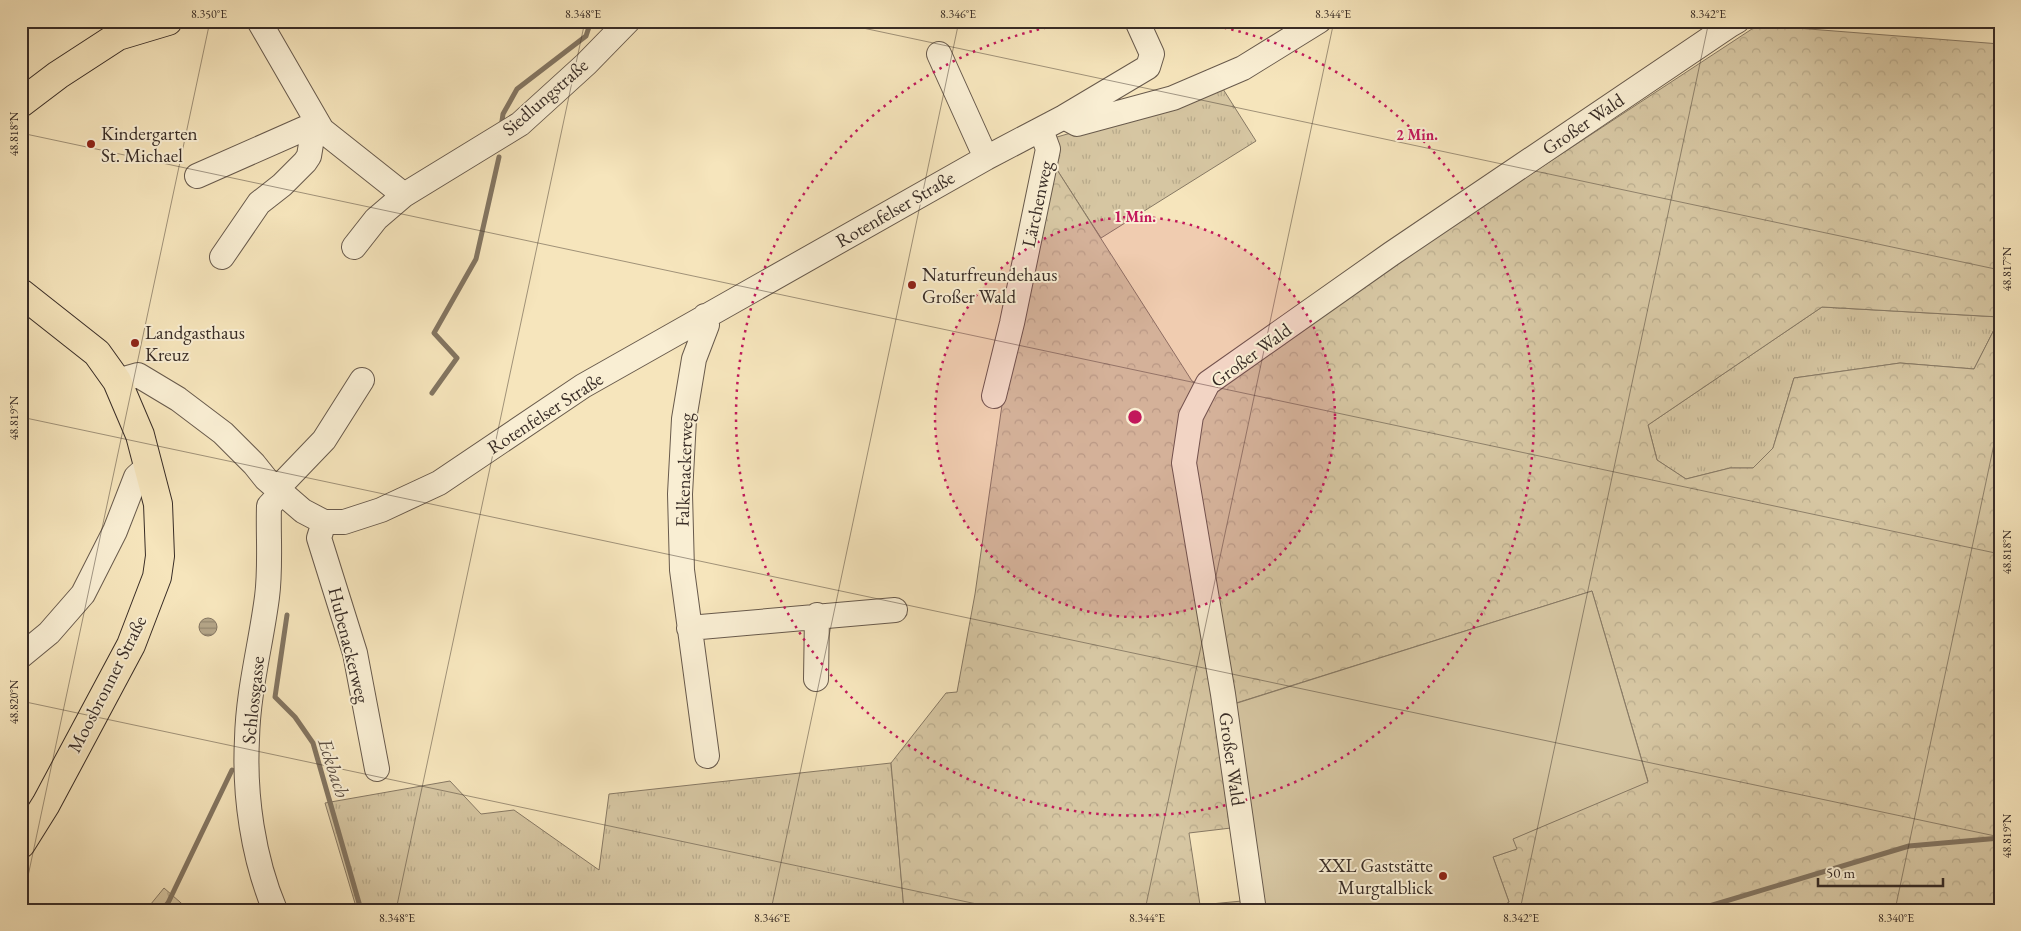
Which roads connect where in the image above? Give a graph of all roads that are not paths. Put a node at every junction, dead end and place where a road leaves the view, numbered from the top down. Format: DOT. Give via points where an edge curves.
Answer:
graph roads {
  1 [pos="168,21"];
  2 [pos="259,21"];
  3 [pos="628,21"];
  4 [pos="1137,21"];
  5 [pos="1319,21"];
  6 [pos="1731,22"];
  7 [pos="939,54"];
  8 [pos="21,103"];
  9 [pos="1064,117"];
  10 [pos="319,126"];
  11 [pos="1041,130"];
  12 [pos="986,158"];
  13 [pos="197,176"];
  14 [pos="404,196"];
  15 [pos="354,247"];
  16 [pos="222,257"];
  17 [pos="21,294"];
  18 [pos="705,316"];
  19 [pos="362,380"];
  20 [pos="117,381"];
  21 [pos="994,396"];
  22 [pos="148,467"];
  23 [pos="279,491"];
  24 [pos="324,522"];
  25 [pos="895,610"];
  26 [pos="817,616"];
  27 [pos="689,628"];
  28 [pos="21,656"];
  29 [pos="816,679"];
  30 [pos="707,756"];
  31 [pos="377,769"];
  32 [pos="21,844"];
  33 [pos="1253,904"];
  34 [pos="275,910"];
  1 -- 8 [label="main road" via="118,36"];
  2 -- 10 [label="street"];
  3 -- 14 [label="street, Siedlungstraße" via="520,124"];
  4 -- 9 [label="street, Rotenfelser Straße" via="1152,54 1148,67"];
  5 -- 9 [label="street" via="1243,68 1173,98 1077,124"];
  6 -- 33 [label="street, Großer Wald" via="1208,383 1191,416 1184,463 1223,694"];
  7 -- 12 [label="street"];
  9 -- 11 [label="street, Rotenfelser Straße"];
  10 -- 13 [label="street"];
  10 -- 14 [label="street"];
  10 -- 16 [label="street" via="305,162 259,203"];
  11 -- 12 [label="street, Rotenfelser Straße"];
  11 -- 21 [label="street, Lärchenweg" via="1048,149"];
  12 -- 18 [label="street, Rotenfelser Straße"];
  14 -- 15 [label="street, Siedlungstraße" via="376,219"];
  17 -- 20 [label="main road, Moosbronner Straße" via="97,353"];
  18 -- 24 [label="street, Rotenfelser Straße" via="583,386 439,483 381,510 344,522"];
  18 -- 27 [label="street, Falkenackerweg" via="707,325 694,359 684,419 680,494 682,570"];
  19 -- 23 [label="street, Schlossgasse" via="324,440"];
  20 -- 22 [label="main road, Moosbronner Straße" via="140,435"];
  20 -- 23 [label="street" via="138,375 178,399 223,433"];
  22 -- 28 [label="street" via="136,477 115,531 83,594 49,633"];
  22 -- 32 [label="main road, Moosbronner Straße" via="158,504 160,556 157,577 131,644 46,804"];
  23 -- 24 [label="street" via="303,511"];
  23 -- 34 [label="street, Schlossgasse" via="269,506 267,595 246,739 250,821"];
  24 -- 31 [label="street, Hubenackerweg" via="319,538 355,653"];
  25 -- 26 [label="street"];
  26 -- 27 [label="street"];
  26 -- 29 [label="street"];
  27 -- 30 [label="street, Falkenackerweg"];
}
